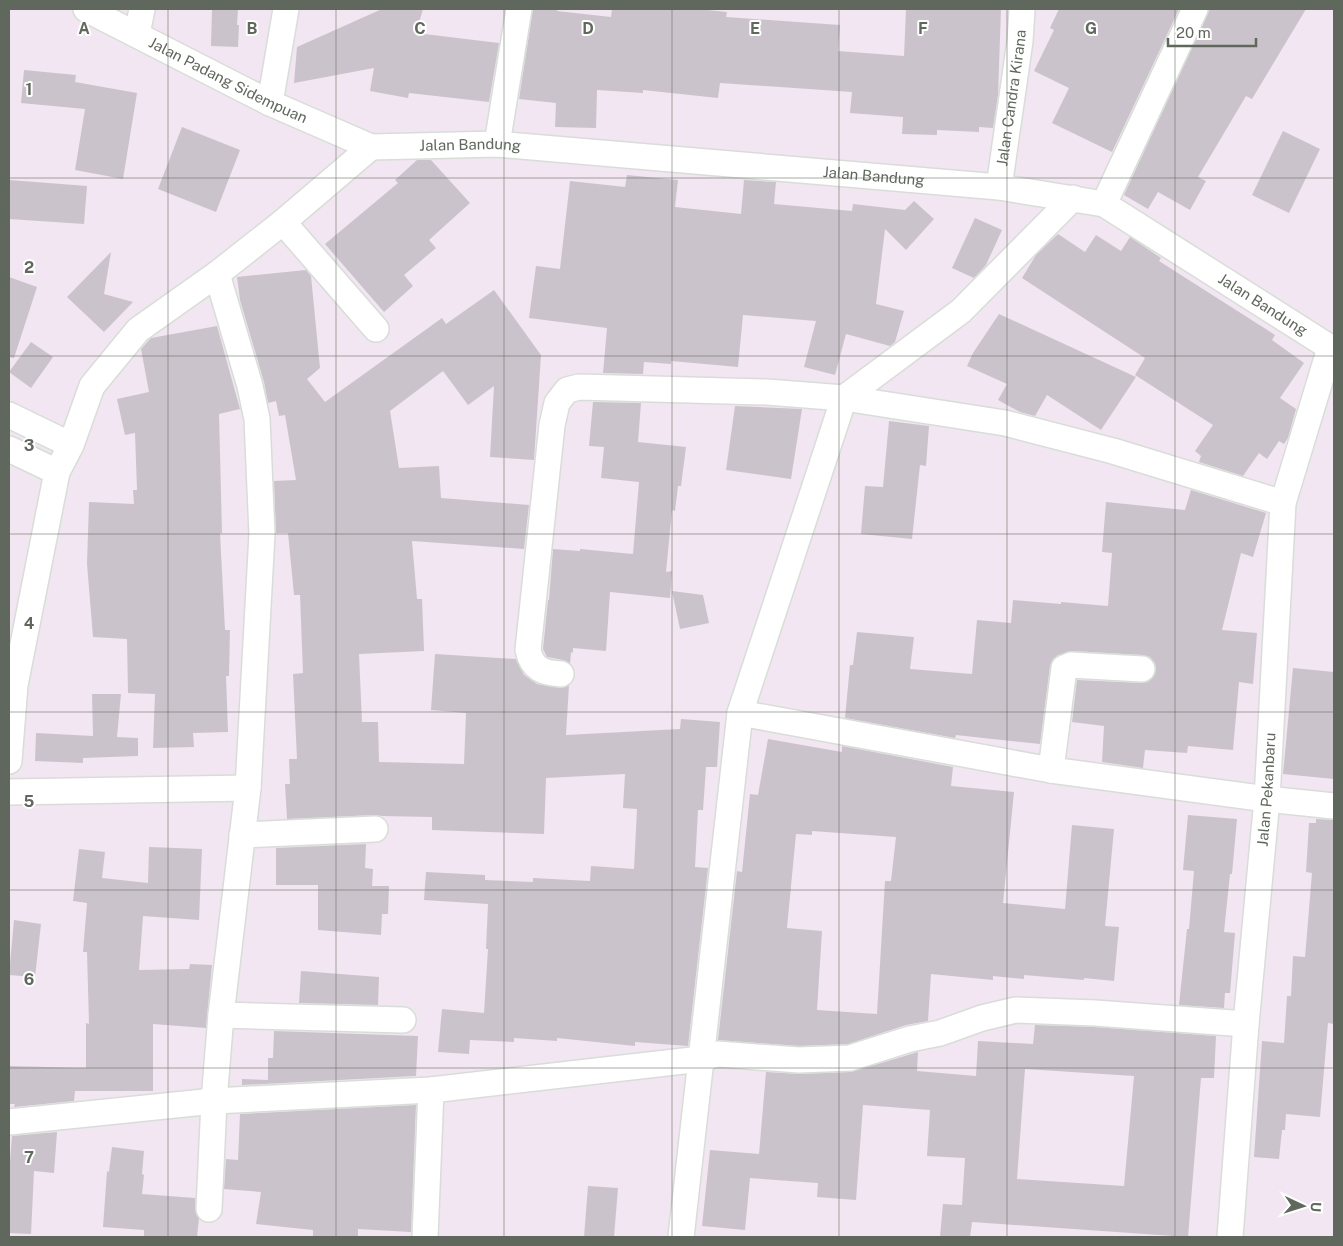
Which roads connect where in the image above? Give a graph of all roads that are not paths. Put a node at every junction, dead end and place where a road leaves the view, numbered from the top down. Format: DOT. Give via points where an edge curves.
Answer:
graph roads {
  1 [pos="86,9"];
  2 [pos="142,9"];
  3 [pos="286,9"];
  4 [pos="519,9"];
  5 [pos="1022,9"];
  6 [pos="1195,9"];
  7 [pos="136,34"];
  8 [pos="270,103"];
  9 [pos="498,144"];
  10 [pos="371,147"];
  11 [pos="999,187"];
  12 [pos="1073,198"];
  13 [pos="1104,204"];
  14 [pos="283,222"];
  15 [pos="217,274"];
  16 [pos="376,329"];
  17 [pos="1332,349"];
  18 [pos="844,398"];
  19 [pos="9,416"];
  20 [pos="70,445"];
  21 [pos="9,449"];
  22 [pos="58,472"];
  23 [pos="1283,503"];
  24 [pos="1142,668"];
  25 [pos="561,674"];
  26 [pos="12,685"];
  27 [pos="740,713"];
  28 [pos="9,761"];
  29 [pos="1051,770"];
  30 [pos="248,788"];
  31 [pos="9,792"];
  32 [pos="1267,799"];
  33 [pos="1334,806"];
  34 [pos="375,829"];
  35 [pos="242,835"];
  36 [pos="221,1015"];
  37 [pos="403,1020"];
  38 [pos="1246,1024"];
  39 [pos="700,1059"];
  40 [pos="431,1090"];
  41 [pos="214,1101"];
  42 [pos="9,1122"];
  43 [pos="209,1209"];
  44 [pos="425,1237"];
  45 [pos="681,1237"];
  46 [pos="1230,1237"];
  1 -- 7 [label="street, Jalan Padang Sidempuan"];
  2 -- 7 [label="street"];
  3 -- 8 [label="street"];
  4 -- 9 [label="street"];
  5 -- 11 [label="street, Jalan Candra Kirana"];
  6 -- 13 [label="street"];
  7 -- 8 [label="street, Jalan Padang Sidempuan"];
  8 -- 10 [label="street, Jalan Padang Sidempuan"];
  9 -- 10 [label="street, Jalan Bandung"];
  9 -- 11 [label="street, Jalan Bandung"];
  10 -- 14 [label="street"];
  11 -- 12 [label="street, Jalan Bandung"];
  12 -- 13 [label="street, Jalan Bandung"];
  12 -- 18 [label="street" via="961,311"];
  13 -- 17 [label="street, Jalan Bandung"];
  14 -- 15 [label="street"];
  14 -- 16 [label="street"];
  15 -- 20 [label="street" via="138,330 92,386"];
  15 -- 30 [label="street" via="250,386 257,419 260,463 262,534"];
  17 -- 23 [label="street, Jalan Pekanbaru"];
  18 -- 23 [label="street" via="1005,423 1113,451"];
  18 -- 25 [label="street" via="767,392 579,387 567,390 557,403 552,425 528,650 535,666"];
  18 -- 27 [label="street"];
  19 -- 20 [label="street"];
  20 -- 22 [label="street"];
  21 -- 22 [label="street"];
  22 -- 26 [label="street"];
  23 -- 32 [label="street, Jalan Pekanbaru"];
  24 -- 29 [label="street" via="1071,664 1064,668"];
  26 -- 28 [label="street"];
  27 -- 29 [label="street"];
  27 -- 39 [label="street"];
  29 -- 32 [label="street"];
  30 -- 31 [label="street"];
  30 -- 35 [label="street"];
  32 -- 33 [label="street"];
  32 -- 38 [label="street, Jalan Pekanbaru"];
  34 -- 35 [label="street"];
  35 -- 36 [label="street"];
  36 -- 37 [label="street"];
  36 -- 41 [label="street"];
  38 -- 39 [label="street" via="1016,1010 850,1058 799,1060 717,1054"];
  38 -- 46 [label="street, Jalan Pekanbaru"];
  39 -- 40 [label="street"];
  39 -- 45 [label="street"];
  40 -- 41 [label="street"];
  40 -- 44 [label="street"];
  41 -- 42 [label="street"];
  41 -- 43 [label="street"];
}
